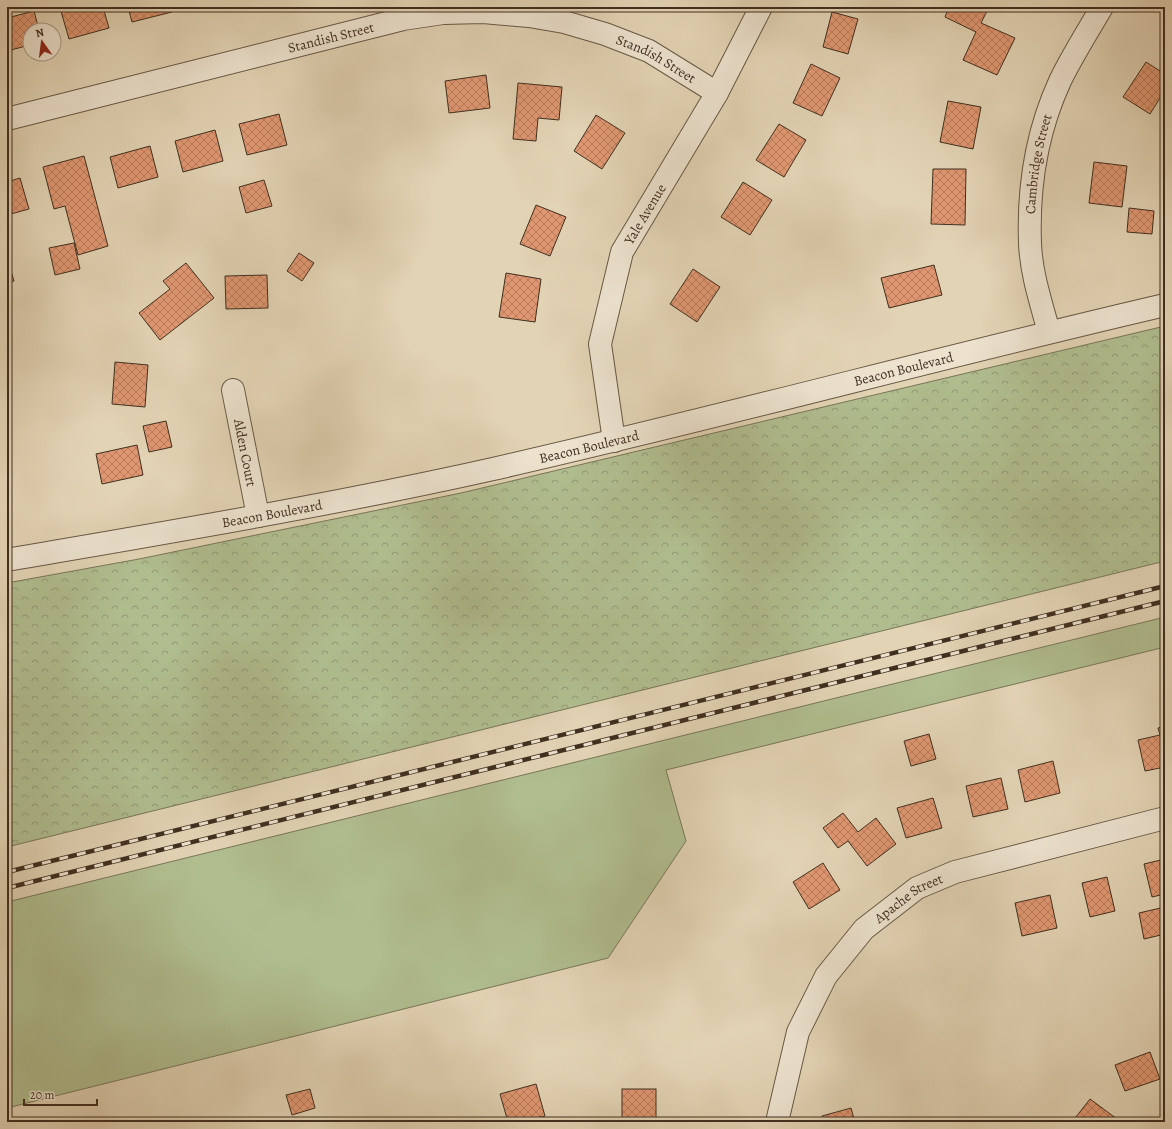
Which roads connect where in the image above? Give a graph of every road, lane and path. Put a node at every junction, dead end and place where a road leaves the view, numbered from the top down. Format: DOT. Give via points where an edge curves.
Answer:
graph roads {
  1 [pos="761,7"];
  2 [pos="1102,7"];
  3 [pos="717,92"];
  4 [pos="7,119"];
  5 [pos="1165,305"];
  6 [pos="1049,332"];
  7 [pos="233,390"];
  8 [pos="614,441"];
  9 [pos="258,516"];
  10 [pos="7,560"];
  11 [pos="1165,818"];
  12 [pos="777,1122"];
  1 -- 3 [label="street, Yale Avenue"];
  2 -- 6 [label="street, Cambridge Street" via="1061,80 1050,105 1035,161 1030,244 1036,283"];
  3 -- 4 [label="street, Standish Street" via="648,51 605,34 564,22 483,12 403,19"];
  3 -- 8 [label="street, Yale Avenue" via="622,252 600,344"];
  5 -- 6 [label="street, Beacon Boulevard"];
  6 -- 8 [label="street, Beacon Boulevard"];
  7 -- 9 [label="street, Alden Court"];
  8 -- 9 [label="street, Beacon Boulevard" via="380,493"];
  9 -- 10 [label="street, Beacon Boulevard"];
  11 -- 12 [label="street, Apache Street" via="955,872 917,888 864,929 826,976 798,1032"];
}
